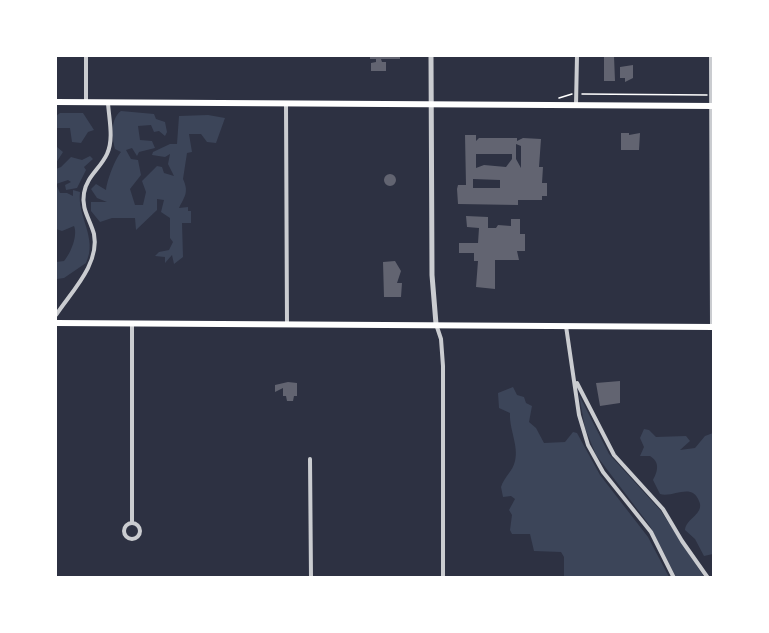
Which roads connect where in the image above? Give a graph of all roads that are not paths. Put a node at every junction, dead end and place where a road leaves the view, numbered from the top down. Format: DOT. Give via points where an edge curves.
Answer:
graph roads {
  1 [pos="86,56"];
  2 [pos="431,56"];
  3 [pos="577,56"];
  4 [pos="711,56"];
  5 [pos="56,102"];
  6 [pos="86,102"];
  7 [pos="108,102"];
  8 [pos="286,104"];
  9 [pos="431,104"];
  10 [pos="576,105"];
  11 [pos="712,106"];
  12 [pos="56,315"];
  13 [pos="56,323"];
  14 [pos="132,324"];
  15 [pos="287,324"];
  16 [pos="436,324"];
  17 [pos="566,326"];
  18 [pos="713,327"];
  19 [pos="576,382"];
  20 [pos="310,459"];
  21 [pos="132,523"];
  22 [pos="311,578"];
  23 [pos="443,578"];
  24 [pos="674,578"];
  25 [pos="708,578"];
  1 -- 6 [label="street"];
  2 -- 9 [label="street"];
  3 -- 10 [label="street"];
  4 -- 11 [label="street"];
  5 -- 6 [label="main road"];
  6 -- 7 [label="main road"];
  7 -- 8 [label="main road"];
  7 -- 12 [label="street" via="109,148 90,176 83,196 94,233 94,253"];
  8 -- 9 [label="main road"];
  8 -- 15 [label="street"];
  9 -- 10 [label="main road"];
  9 -- 16 [label="street"];
  10 -- 11 [label="main road"];
  11 -- 18 [label="street"];
  13 -- 14 [label="main road"];
  14 -- 15 [label="main road"];
  14 -- 21 [label="street"];
  15 -- 16 [label="main road"];
  16 -- 17 [label="main road"];
  16 -- 23 [label="street" via="443,366"];
  17 -- 18 [label="main road"];
  17 -- 19 [label="street"];
  19 -- 24 [label="street" via="583,430 595,459 651,532"];
  19 -- 25 [label="street" via="614,455 663,509"];
  20 -- 22 [label="street"];
  21 -- 21 [label="street" via="124,531 133,540 141,530"];
}
